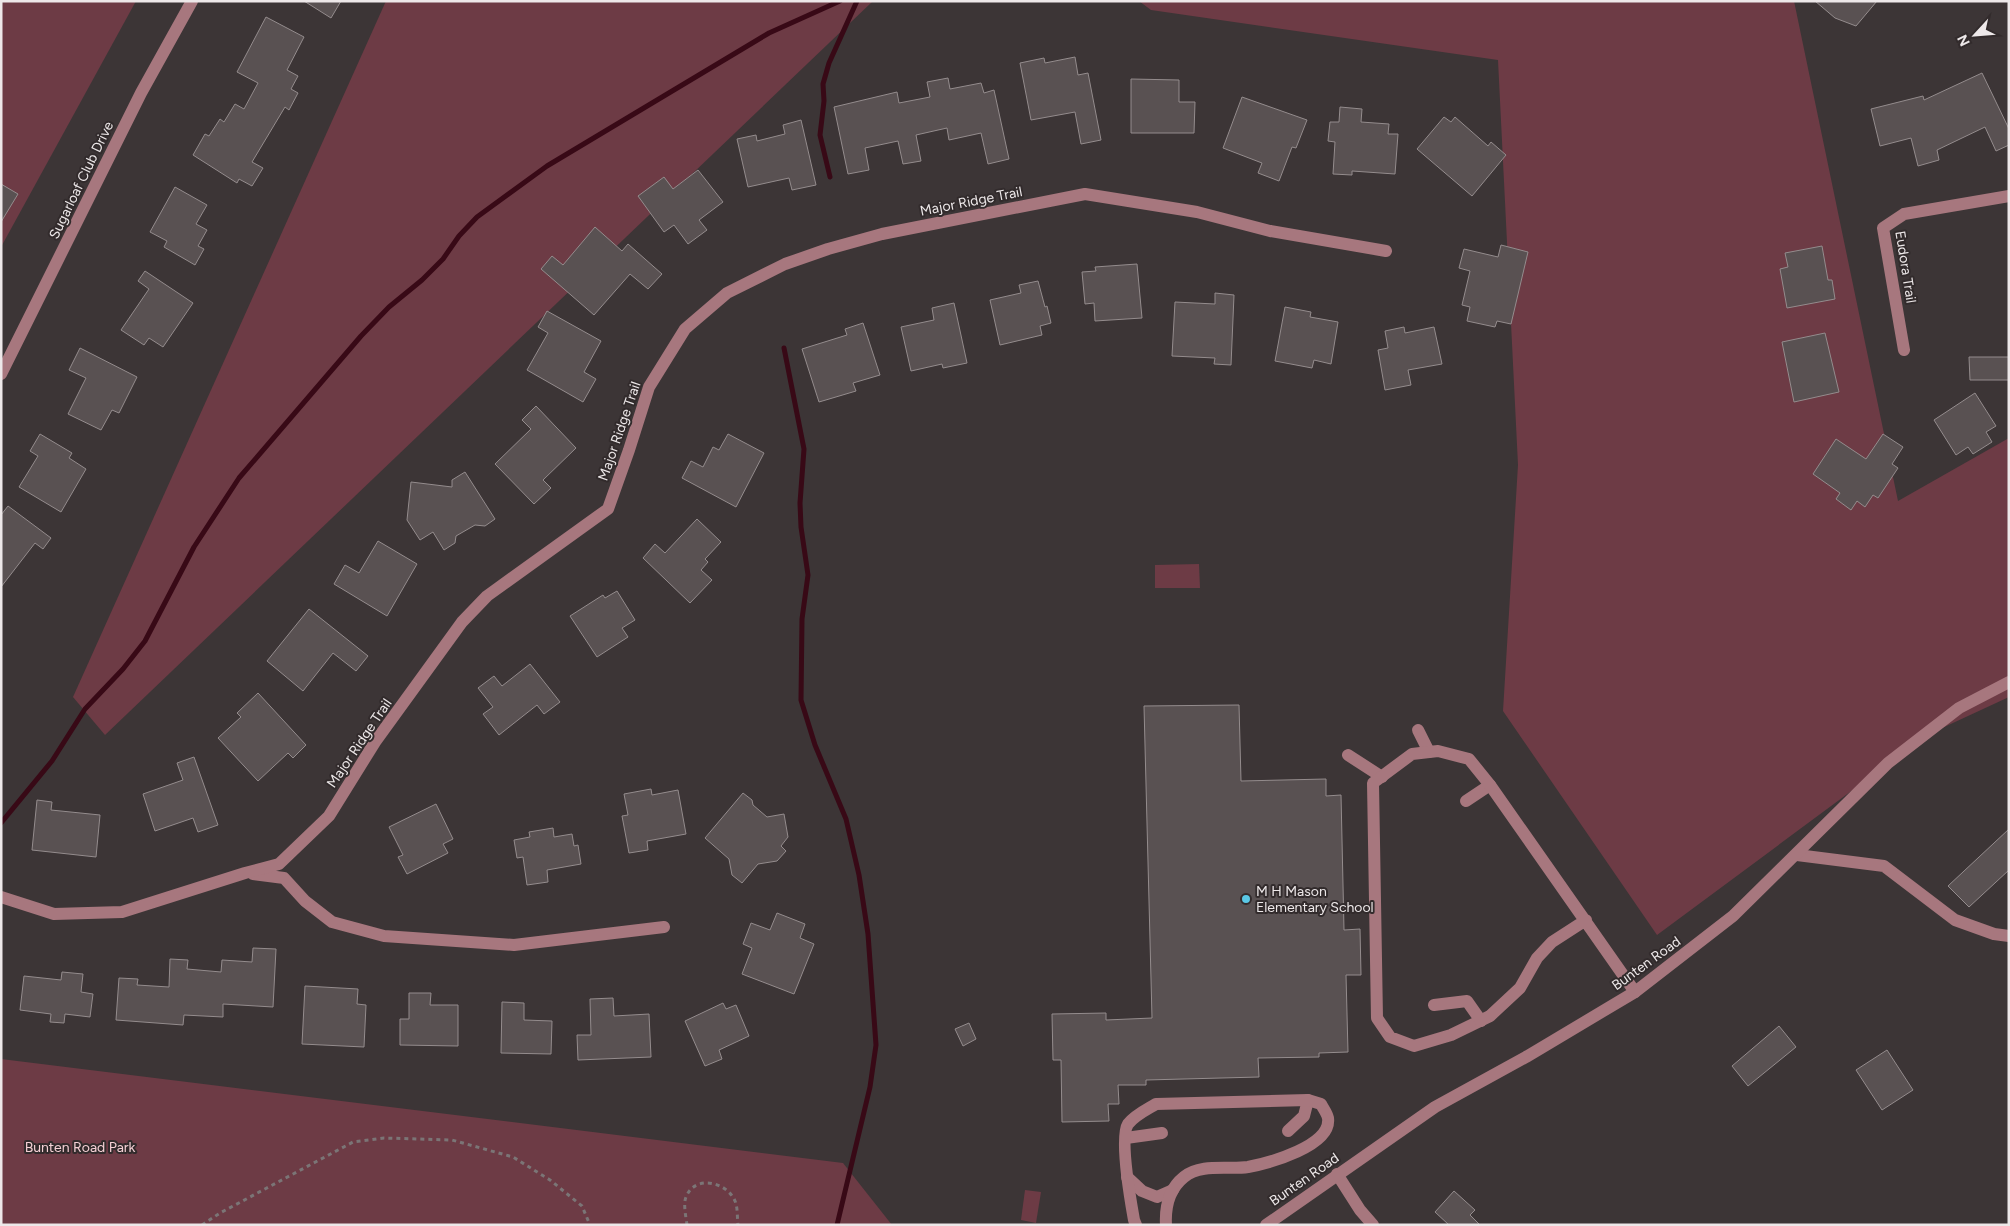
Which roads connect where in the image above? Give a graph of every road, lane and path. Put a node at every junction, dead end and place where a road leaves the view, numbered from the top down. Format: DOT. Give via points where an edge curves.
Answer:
graph roads {
  1 [pos="192,1"];
  2 [pos="2009,196"];
  3 [pos="1386,251"];
  4 [pos="1904,350"];
  5 [pos="1,374"];
  6 [pos="2009,682"];
  7 [pos="1418,730"];
  8 [pos="1429,752"];
  9 [pos="1348,755"];
  10 [pos="1382,777"];
  11 [pos="1490,785"];
  12 [pos="1466,801"];
  13 [pos="1797,854"];
  14 [pos="246,872"];
  15 [pos="1,897"];
  16 [pos="1586,920"];
  17 [pos="664,927"];
  18 [pos="2009,936"];
  19 [pos="1635,992"];
  20 [pos="1434,1005"];
  21 [pos="1481,1021"];
  22 [pos="1308,1100"];
  23 [pos="1288,1131"];
  24 [pos="1162,1133"];
  25 [pos="1126,1138"];
  26 [pos="1338,1174"];
  27 [pos="1127,1177"];
  28 [pos="1173,1190"];
  29 [pos="202,1225"];
  30 [pos="590,1225"];
  31 [pos="687,1225"];
  32 [pos="738,1225"];
  33 [pos="1136,1225"];
  34 [pos="1166,1225"];
  35 [pos="1266,1225"];
  36 [pos="1373,1225"];
  1 -- 5 [label="street, Sugarloaf Club Drive" via="141,93"];
  2 -- 4 [label="street, Eudora Trail" via="1904,214 1883,228"];
  3 -- 14 [label="street, Major Ridge Trail" via="1270,231 1197,212 1085,194 882,234 828,249 785,264 727,294 684,330 649,387 608,510 481,603 462,622 375,742 329,816 279,864"];
  6 -- 13 [label="street, Bunten Road" via="1959,708 1888,763"];
  7 -- 8 [label="street"];
  8 -- 10 [label="street" via="1412,754"];
  8 -- 11 [label="street" via="1438,751 1469,759"];
  9 -- 10 [label="street"];
  10 -- 21 [label="street" via="1373,783 1377,1018 1390,1037 1414,1046 1451,1035"];
  11 -- 12 [label="street"];
  11 -- 16 [label="street"];
  13 -- 18 [label="street" via="1884,866 1955,920"];
  13 -- 19 [label="street, Bunten Road" via="1733,916"];
  14 -- 15 [label="street, Major Ridge Trail" via="122,912 54,914"];
  14 -- 17 [label="street" via="284,878 332,922 384,936 514,945"];
  16 -- 19 [label="street"];
  16 -- 21 [label="street" via="1552,942 1537,958 1520,988"];
  19 -- 26 [label="street, Bunten Road" via="1434,1107"];
  20 -- 21 [label="street" via="1467,1001"];
  22 -- 23 [label="street" via="1304,1116"];
  22 -- 25 [label="street" via="1156,1104 1138,1114 1127,1126"];
  22 -- 28 [label="street" via="1321,1104 1328,1118 1326,1130 1314,1142 1262,1164 1201,1170 1185,1176"];
  24 -- 25 [label="street"];
  25 -- 27 [label="street"];
  26 -- 35 [label="street, Bunten Road"];
  26 -- 36 [label="street"];
  27 -- 28 [label="street" via="1142,1191 1157,1197"];
  27 -- 33 [label="street"];
  28 -- 34 [label="street" via="1165,1210"];
  29 -- 30 [label="path" via="353,1142 384,1138 452,1140 513,1157 550,1180 582,1206"];
  31 -- 32 [label="path" via="685,1199 690,1189 705,1182 719,1184 730,1192 736,1202"];
}
